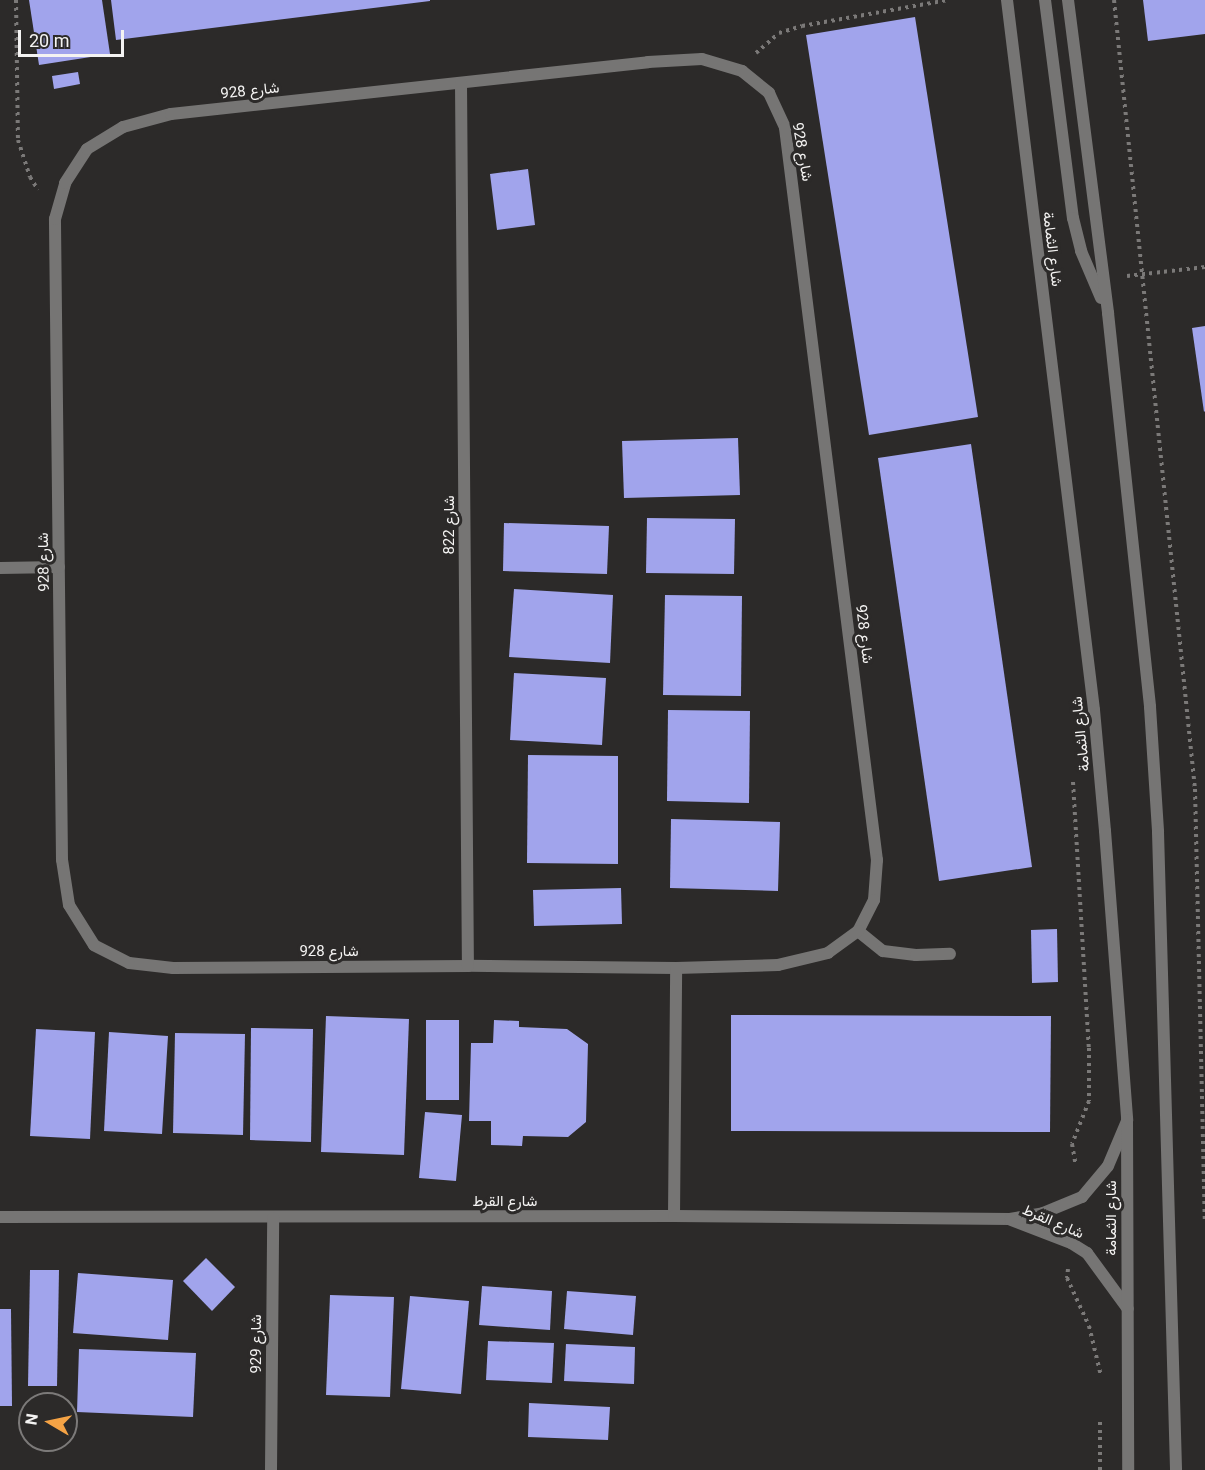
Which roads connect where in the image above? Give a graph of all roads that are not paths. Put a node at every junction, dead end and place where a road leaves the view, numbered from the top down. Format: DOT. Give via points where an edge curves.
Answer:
graph roads {
  1 [pos="1006,0"];
  2 [pos="1045,0"];
  3 [pos="1068,0"];
  4 [pos="461,84"];
  5 [pos="1108,313"];
  6 [pos="59,567"];
  7 [pos="0,568"];
  8 [pos="858,931"];
  9 [pos="950,954"];
  10 [pos="468,966"];
  11 [pos="676,968"];
  12 [pos="1127,1120"];
  13 [pos="674,1216"];
  14 [pos="0,1218"];
  15 [pos="273,1218"];
  16 [pos="1010,1219"];
  17 [pos="1128,1309"];
  18 [pos="271,1470"];
  19 [pos="1128,1470"];
  20 [pos="1176,1470"];
  1 -- 12 [label="street, شارع الثمامة" via="1094,710"];
  2 -- 5 [label="street" via="1073,218 1081,251"];
  3 -- 5 [label="street"];
  4 -- 6 [label="street, شارع 928" via="171,114 123,127 87,149 65,183 55,219"];
  4 -- 8 [label="street, شارع 928" via="702,59 742,71 769,93 785,128 877,860 874,900"];
  4 -- 10 [label="street, شارع 822"];
  5 -- 20 [label="street" via="1150,707 1158,832"];
  6 -- 7 [label="street"];
  6 -- 10 [label="street, شارع 928" via="62,860 69,904 94,945 129,963 173,968"];
  8 -- 9 [label="street" via="883,951"];
  8 -- 11 [label="street, شارع 928" via="828,953 778,965"];
  10 -- 11 [label="street, شارع 928"];
  11 -- 13 [label="street"];
  12 -- 16 [label="street, شارع القرط" via="1108,1166 1082,1197 1043,1213"];
  12 -- 17 [label="street, شارع الثمامة"];
  13 -- 15 [label="street, شارع القرط"];
  13 -- 16 [label="street, شارع القرط"];
  14 -- 15 [label="street, شارع القرط"];
  15 -- 18 [label="street, شارع 929"];
  16 -- 17 [label="street, شارع القرط" via="1087,1253"];
  17 -- 19 [label="street, شارع الثمامة"];
}
